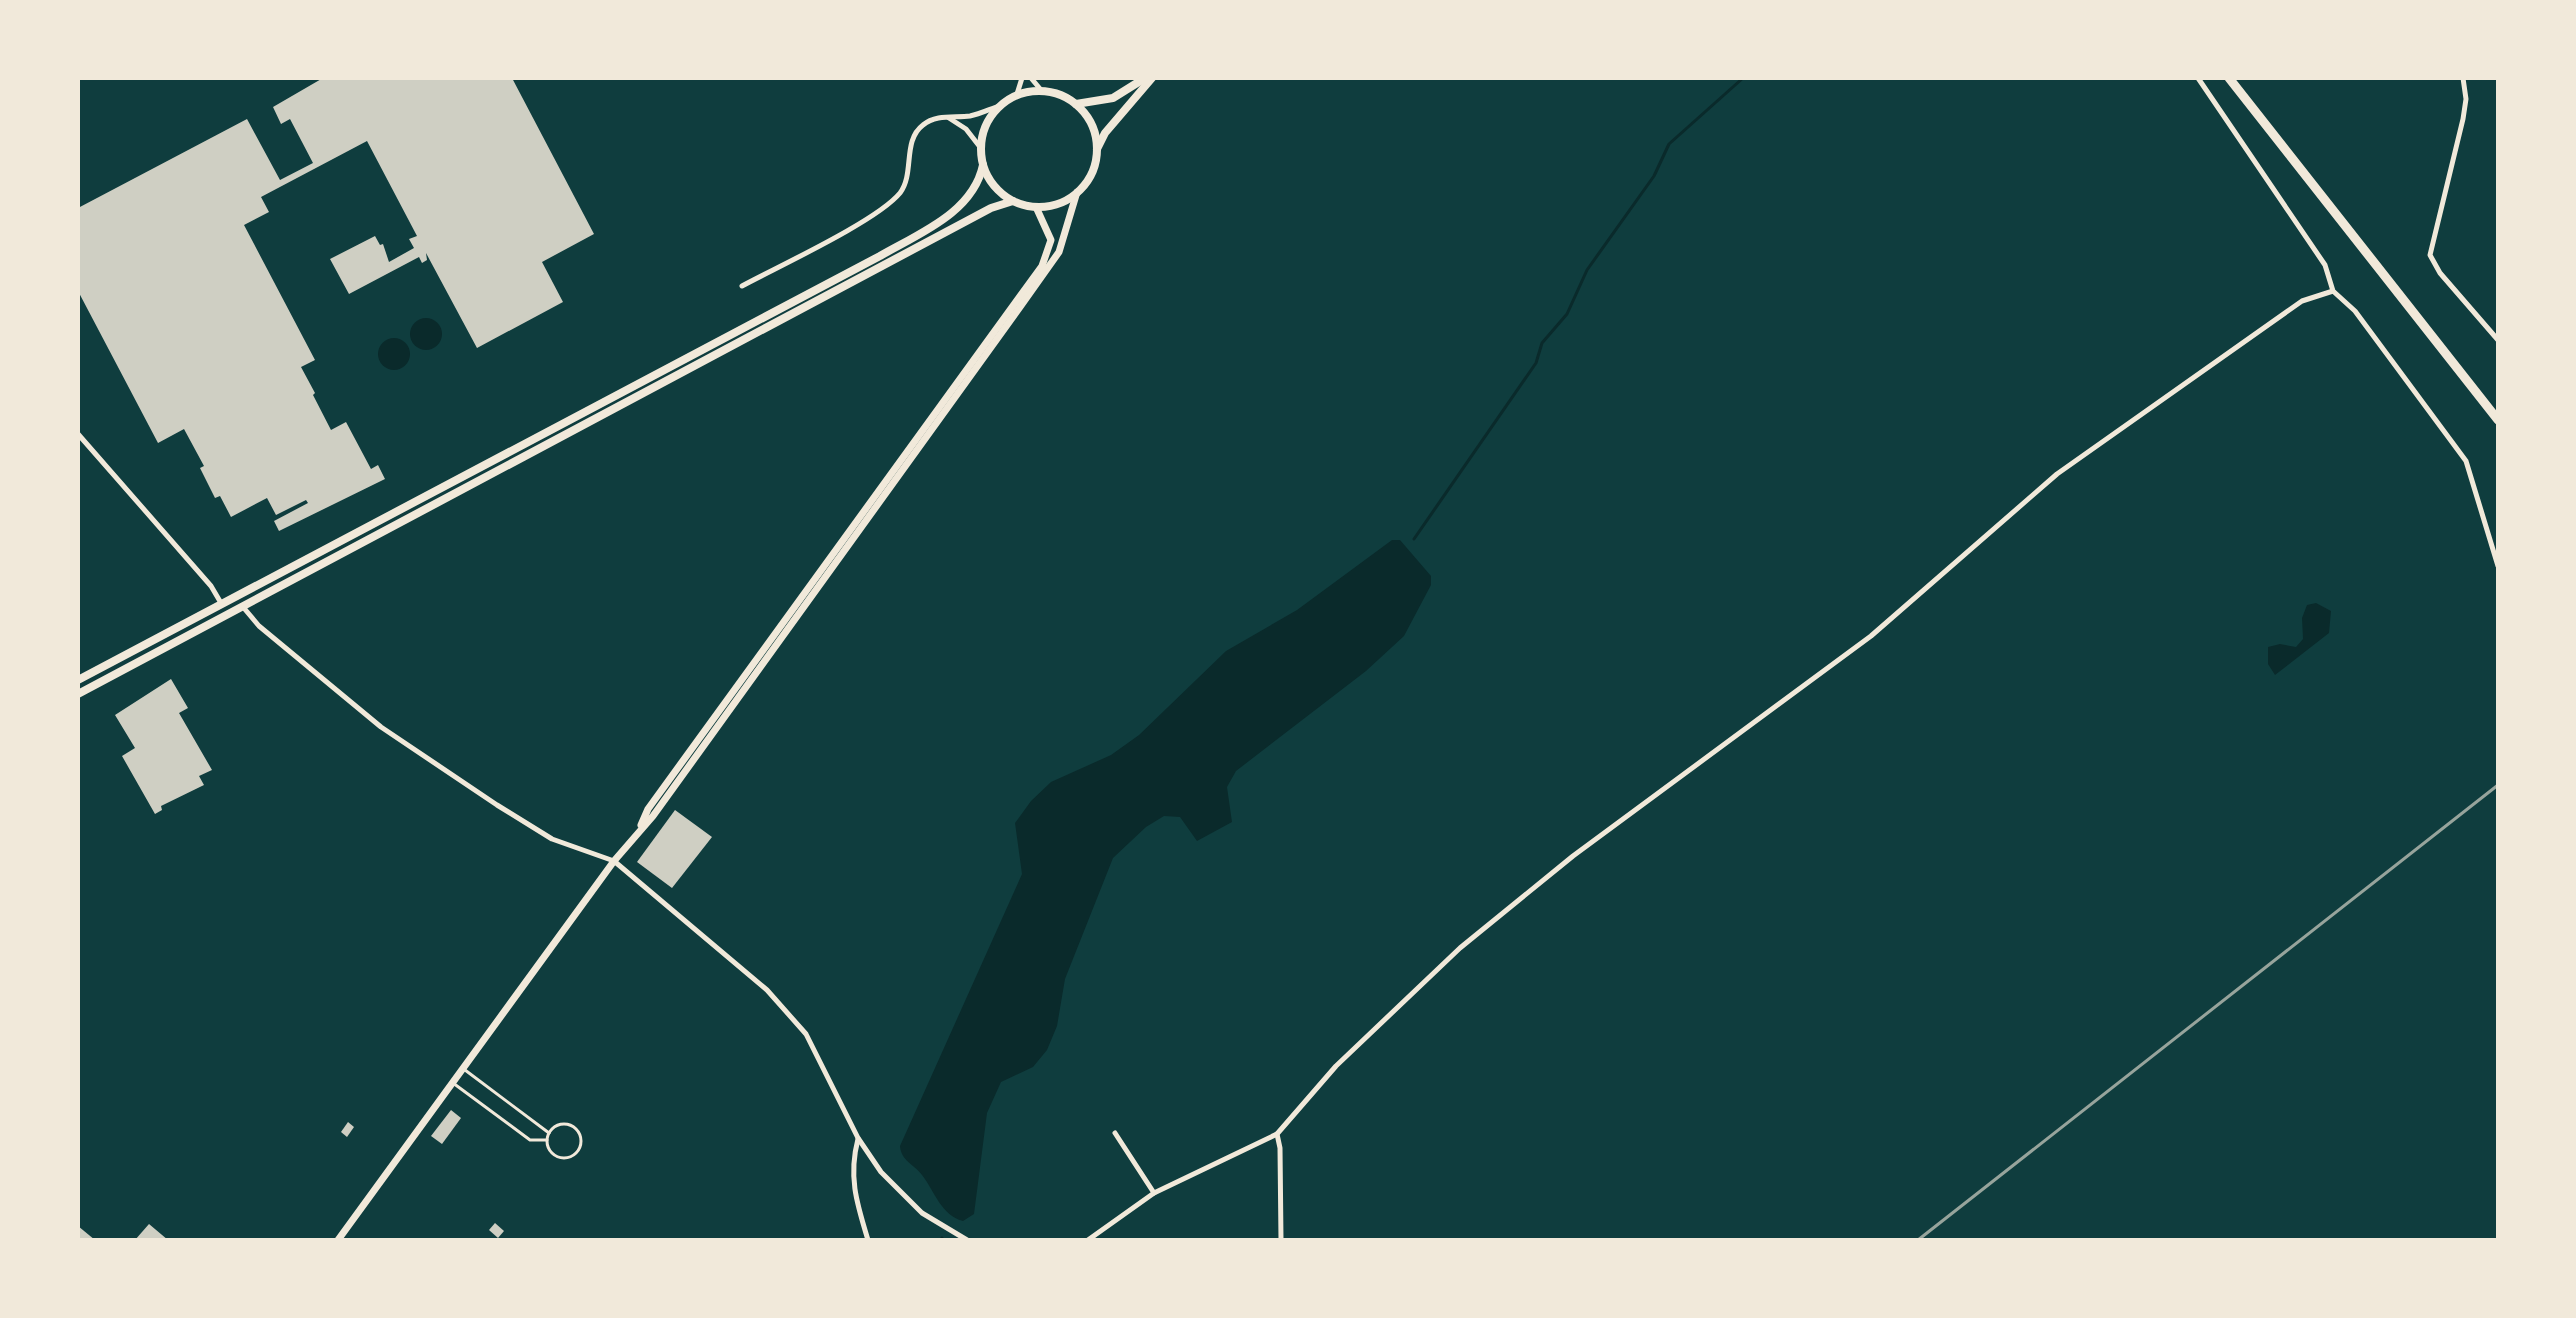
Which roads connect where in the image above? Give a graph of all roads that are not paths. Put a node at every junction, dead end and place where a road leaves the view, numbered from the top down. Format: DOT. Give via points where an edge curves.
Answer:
graph roads {
  1 [pos="1022,78"];
  2 [pos="1031,78"];
  3 [pos="1145,78"];
  4 [pos="1152,78"];
  5 [pos="2198,78"];
  6 [pos="2229,78"];
  7 [pos="2463,78"];
  8 [pos="1041,90"];
  9 [pos="1017,94"];
  10 [pos="1076,104"];
  11 [pos="999,106"];
  12 [pos="948,117"];
  13 [pos="980,147"];
  14 [pos="1097,149"];
  15 [pos="983,165"];
  16 [pos="1077,192"];
  17 [pos="1013,201"];
  18 [pos="1036,207"];
  19 [pos="742,286"];
  20 [pos="2333,291"];
  21 [pos="2498,340"];
  22 [pos="2498,420"];
  23 [pos="78,434"];
  24 [pos="2498,566"];
  25 [pos="222,604"];
  26 [pos="243,607"];
  27 [pos="78,680"];
  28 [pos="78,694"];
  29 [pos="638,830"];
  30 [pos="614,861"];
  31 [pos="464,1068"];
  32 [pos="453,1083"];
  33 [pos="549,1133"];
  34 [pos="1115,1133"];
  35 [pos="1277,1134"];
  36 [pos="858,1138"];
  37 [pos="547,1140"];
  38 [pos="1154,1193"];
  39 [pos="338,1240"];
  40 [pos="868,1240"];
  41 [pos="967,1240"];
  42 [pos="1088,1240"];
  43 [pos="1281,1240"];
  1 -- 9 [label="street"];
  2 -- 8 [label="street"];
  3 -- 10 [label="main road" via="1113,98"];
  4 -- 14 [label="main road"];
  5 -- 20 [label="street" via="2325,265"];
  6 -- 22 [label="highway"];
  7 -- 21 [label="street" via="2463,119 2430,255"];
  8 -- 9 [label="main road"];
  8 -- 10 [label="main road"];
  9 -- 11 [label="main road"];
  10 -- 14 [label="main road" via="1090,120"];
  11 -- 12 [label="street"];
  11 -- 13 [label="main road" via="985,124"];
  12 -- 13 [label="street"];
  12 -- 19 [label="street" via="917,130 904,187 886,206"];
  13 -- 15 [label="main road"];
  14 -- 16 [label="main road" via="1091,175"];
  15 -- 17 [label="main road" via="997,190"];
  15 -- 25 [label="main road" via="978,184 964,202 906,241"];
  16 -- 18 [label="main road" via="1057,204"];
  16 -- 29 [label="street" via="1059,252"];
  17 -- 18 [label="main road"];
  17 -- 26 [label="main road" via="991,208"];
  18 -- 29 [label="street" via="1051,240 1042,266 648,809"];
  20 -- 24 [label="street" via="2355,311 2466,461"];
  20 -- 35 [label="street" via="2302,301 2057,474 1871,636 1573,856 1460,948 1336,1066"];
  23 -- 25 [label="street"];
  25 -- 27 [label="main road"];
  26 -- 28 [label="main road"];
  26 -- 30 [label="street" via="381,727 523,823"];
  29 -- 30 [label="street"];
  30 -- 31 [label="street"];
  30 -- 36 [label="street" via="783,1006 811,1043"];
  31 -- 32 [label="street"];
  31 -- 33 [label="lane"];
  32 -- 37 [label="lane" via="520,1133"];
  32 -- 39 [label="street"];
  33 -- 37 [label="lane"];
  33 -- 37 [label="lane" via="559,1124 569,1124 580,1135 580,1145 570,1157 560,1157 551,1152"];
  34 -- 38 [label="street"];
  35 -- 38 [label="street"];
  35 -- 43 [label="street"];
  36 -- 40 [label="street" via="852,1182"];
  36 -- 41 [label="street" via="897,1190 922,1213"];
  38 -- 42 [label="street"];
}
